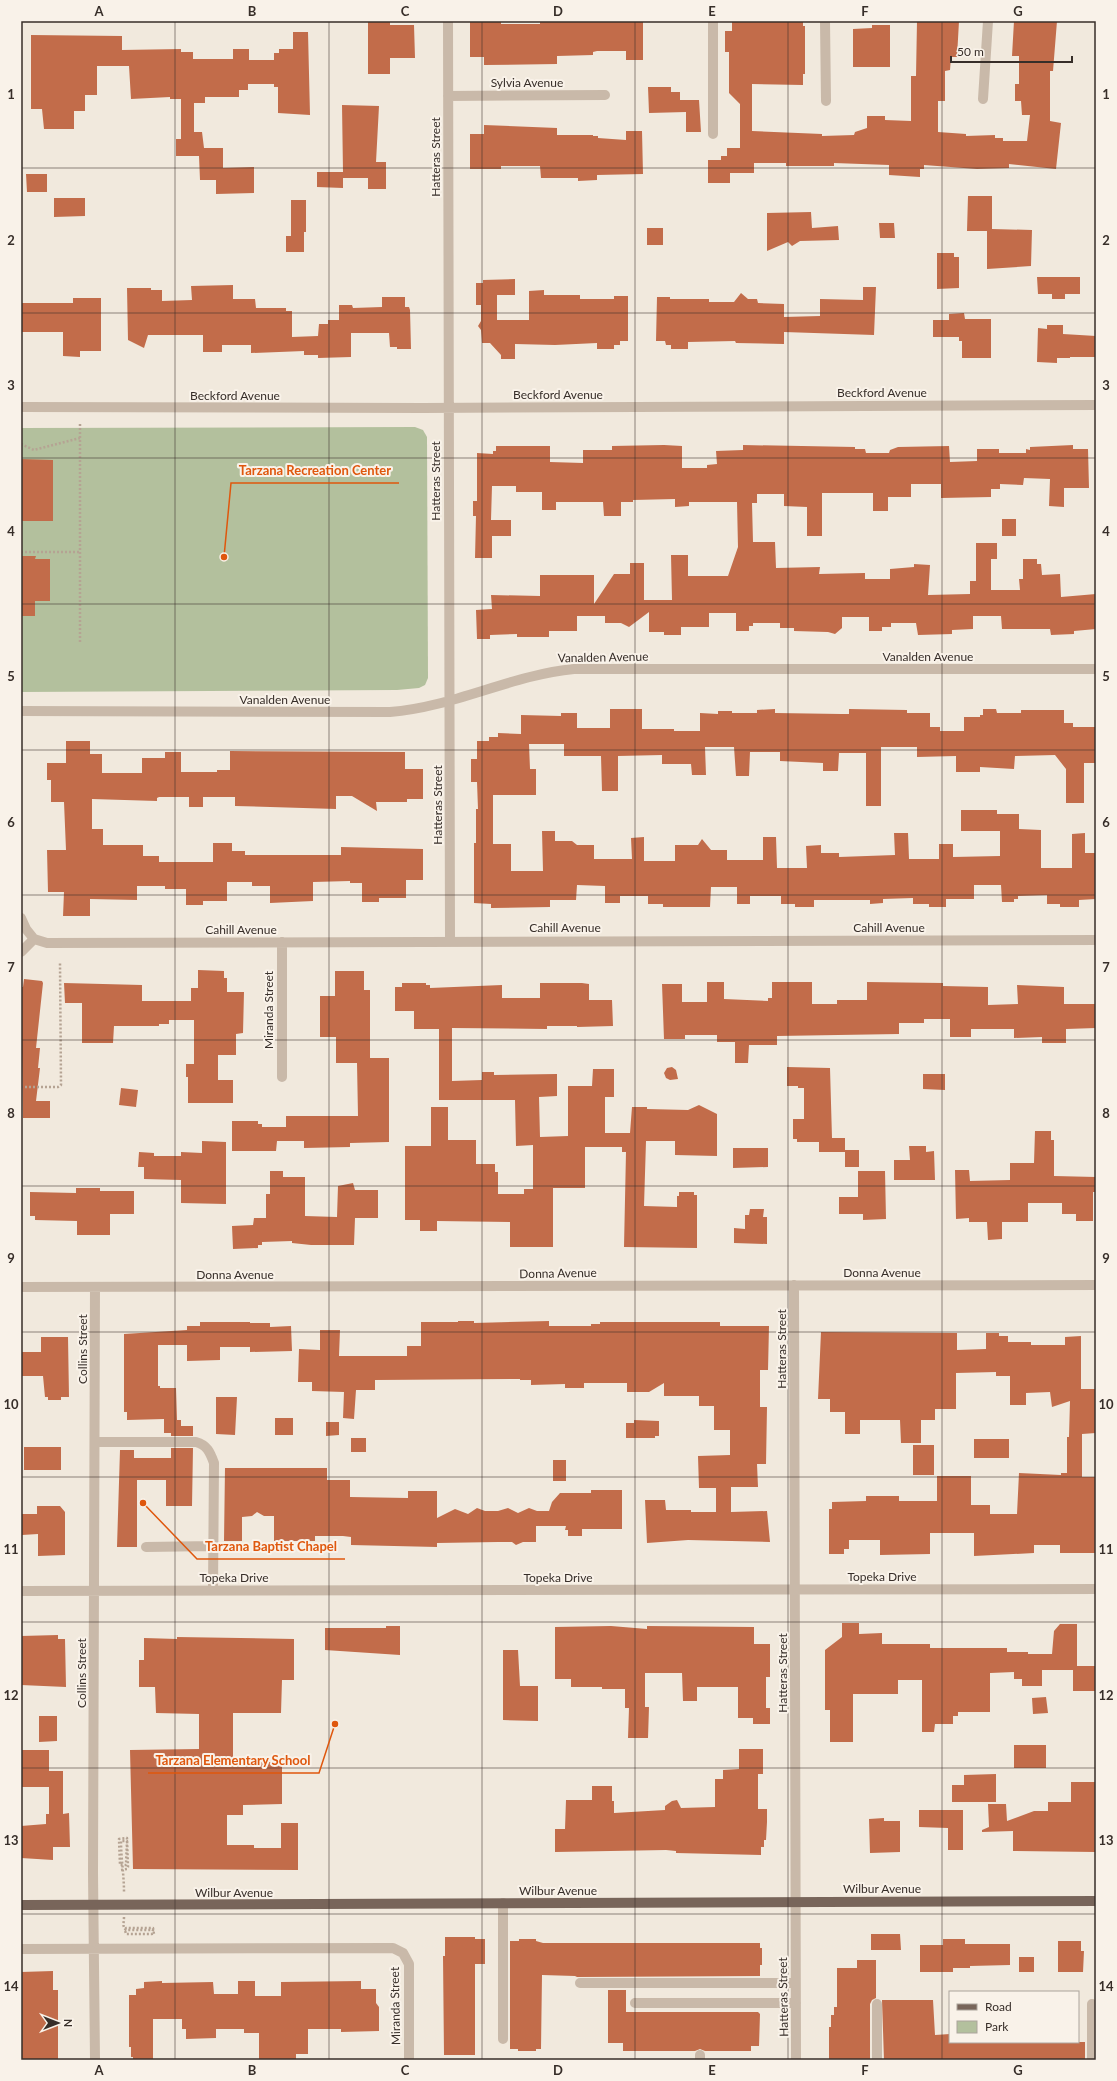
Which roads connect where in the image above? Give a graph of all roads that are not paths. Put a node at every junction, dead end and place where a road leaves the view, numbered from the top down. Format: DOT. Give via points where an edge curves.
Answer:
graph roads {
  1 [pos="448,21"];
  2 [pos="713,21"];
  3 [pos="825,21"];
  4 [pos="988,21"];
  5 [pos="605,95"];
  6 [pos="448,96"];
  7 [pos="983,99"];
  8 [pos="826,101"];
  9 [pos="713,134"];
  10 [pos="1096,404"];
  11 [pos="21,407"];
  12 [pos="448,408"];
  13 [pos="1096,669"];
  14 [pos="450,700"];
  15 [pos="21,711"];
  16 [pos="21,918"];
  17 [pos="34,939"];
  18 [pos="450,940"];
  19 [pos="1096,940"];
  20 [pos="282,942"];
  21 [pos="21,952"];
  22 [pos="282,1077"];
  23 [pos="1096,1284"];
  24 [pos="794,1285"];
  25 [pos="21,1287"];
  26 [pos="95,1287"];
  27 [pos="96,1442"];
  28 [pos="214,1546"];
  29 [pos="146,1547"];
  30 [pos="1096,1589"];
  31 [pos="214,1590"];
  32 [pos="796,1590"];
  33 [pos="21,1591"];
  34 [pos="94,1592"];
  35 [pos="1096,1901"];
  36 [pos="795,1902"];
  37 [pos="503,1904"];
  38 [pos="21,1905"];
  39 [pos="94,1905"];
  40 [pos="21,1949"];
  41 [pos="95,1950"];
  42 [pos="580,1983"];
  43 [pos="796,1983"];
  44 [pos="634,2003"];
  45 [pos="796,2004"];
  46 [pos="877,2004"];
  47 [pos="1092,2004"];
  48 [pos="503,2039"];
  49 [pos="95,2060"];
  50 [pos="409,2060"];
  51 [pos="796,2060"];
  52 [pos="877,2060"];
  53 [pos="1092,2060"];
  1 -- 6 [label="street, Hatteras Street"];
  2 -- 9 [label="street"];
  3 -- 8 [label="street"];
  4 -- 7 [label="street"];
  5 -- 6 [label="street, Sylvia Avenue"];
  6 -- 12 [label="street, Hatteras Street"];
  10 -- 12 [label="street, Beckford Avenue"];
  11 -- 12 [label="street, Beckford Avenue"];
  12 -- 14 [label="street, Hatteras Street"];
  13 -- 14 [label="street, Vanalden Avenue" via="574,669 528,677"];
  14 -- 15 [label="street, Vanalden Avenue" via="416,710 390,712"];
  14 -- 18 [label="street, Hatteras Street"];
  16 -- 17 [label="street"];
  17 -- 20 [label="street, Cahill Avenue" via="47,943"];
  17 -- 21 [label="street"];
  18 -- 19 [label="street, Cahill Avenue"];
  18 -- 20 [label="street, Cahill Avenue"];
  20 -- 22 [label="street, Miranda Street"];
  23 -- 24 [label="street, Donna Avenue"];
  24 -- 26 [label="street, Donna Avenue"];
  24 -- 32 [label="street, Hatteras Street"];
  25 -- 26 [label="street, Donna Avenue"];
  26 -- 27 [label="street, Collins Street"];
  27 -- 28 [label="street" via="204,1444 210,1451 214,1463"];
  27 -- 34 [label="street, Collins Street"];
  28 -- 29 [label="street"];
  28 -- 31 [label="street"];
  30 -- 32 [label="street, Topeka Drive"];
  31 -- 32 [label="street, Topeka Drive"];
  31 -- 34 [label="street, Topeka Drive"];
  32 -- 36 [label="street, Hatteras Street"];
  33 -- 34 [label="street, Topeka Drive"];
  34 -- 39 [label="street, Collins Street"];
  35 -- 36 [label="main road, Wilbur Avenue"];
  36 -- 37 [label="main road, Wilbur Avenue"];
  36 -- 43 [label="street, Hatteras Street"];
  37 -- 39 [label="main road, Wilbur Avenue"];
  37 -- 48 [label="street"];
  38 -- 39 [label="main road, Wilbur Avenue"];
  39 -- 41 [label="street, Collins Street"];
  40 -- 41 [label="street"];
  41 -- 49 [label="street, Collins Street"];
  41 -- 50 [label="street, Miranda Street" via="393,1948 403,1953 409,1964"];
  42 -- 43 [label="street"];
  43 -- 45 [label="street, Hatteras Street"];
  44 -- 45 [label="street"];
  45 -- 51 [label="street, Hatteras Street"];
  46 -- 52 [label="street"];
  47 -- 53 [label="street"];
}
